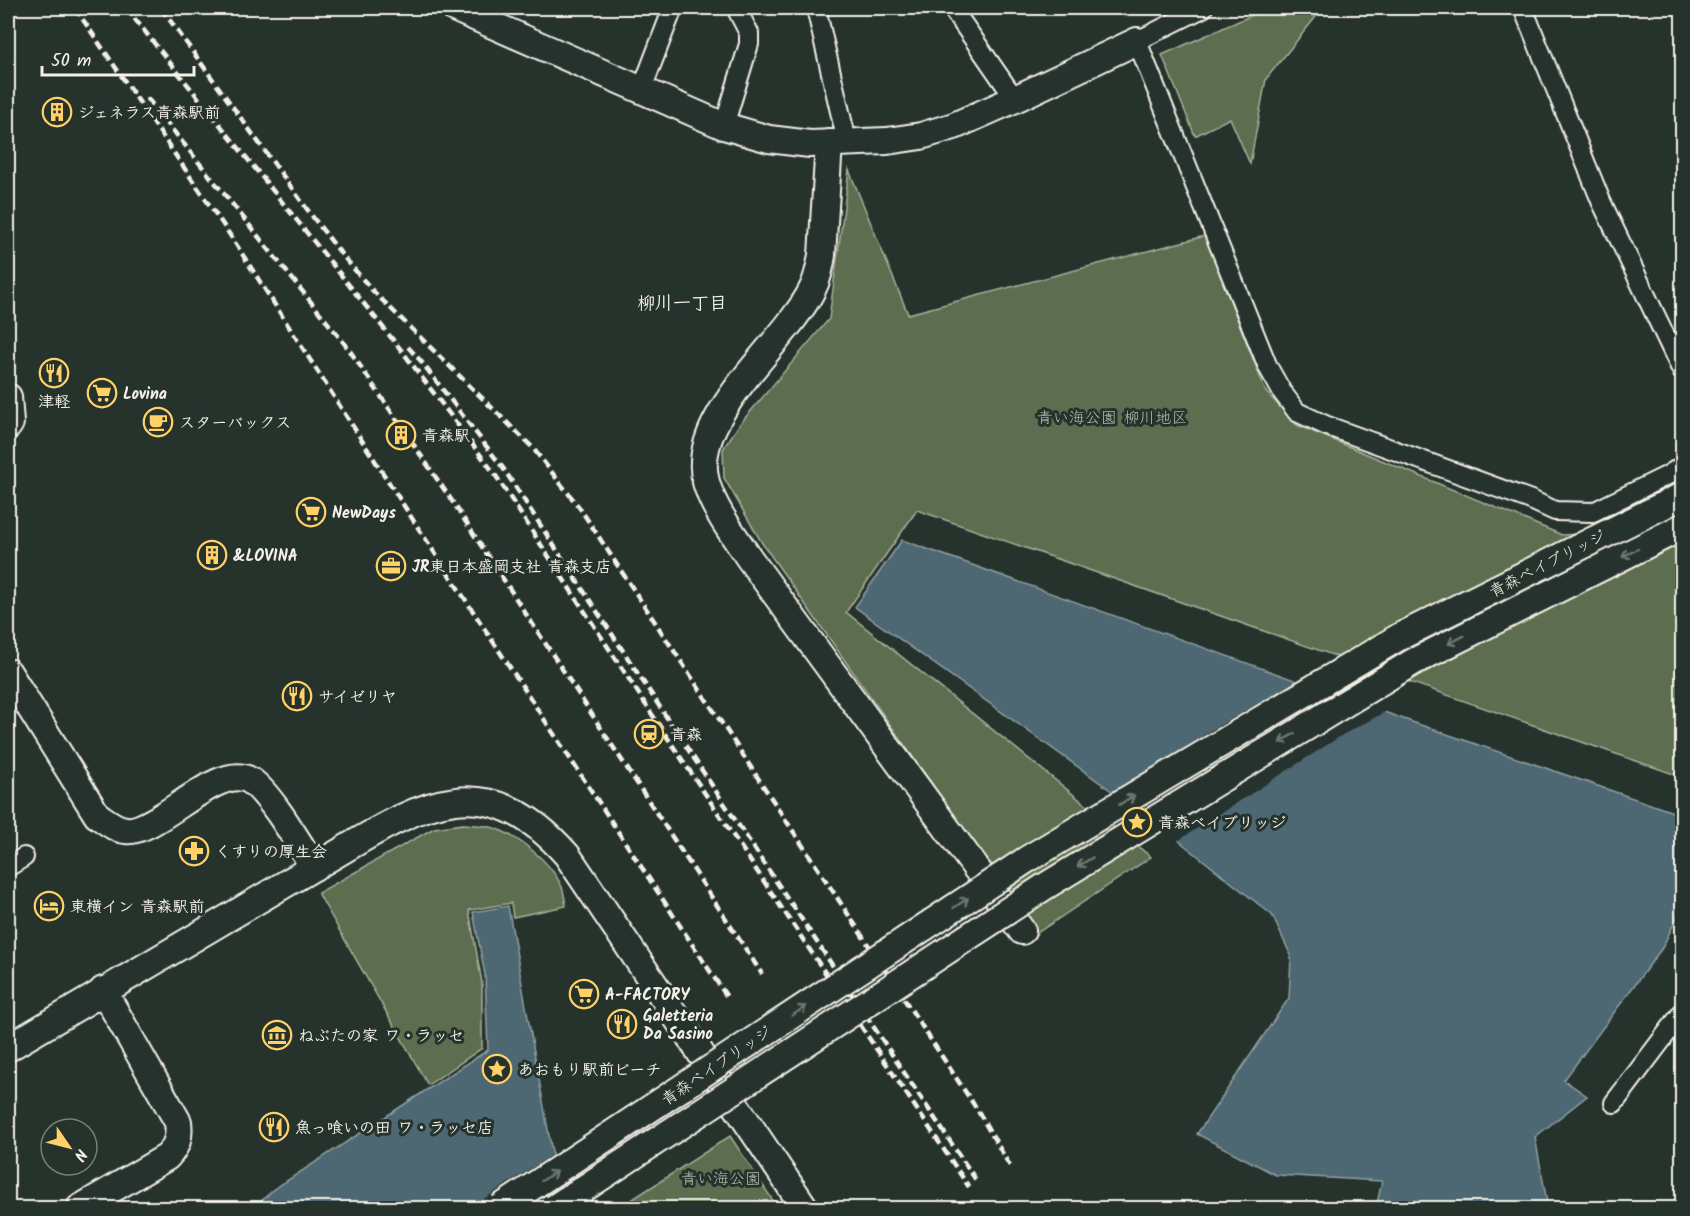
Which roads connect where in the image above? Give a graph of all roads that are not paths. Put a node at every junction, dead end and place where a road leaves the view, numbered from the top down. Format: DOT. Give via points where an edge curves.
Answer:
graph roads {
  1 [pos="454,8"];
  2 [pos="673,8"];
  3 [pos="736,8"];
  4 [pos="816,8"];
  5 [pos="952,8"];
  6 [pos="1203,8"];
  7 [pos="1523,8"];
  8 [pos="492,14"];
  9 [pos="1137,41"];
  10 [pos="642,89"];
  11 [pos="1015,99"];
  12 [pos="724,126"];
  13 [pos="838,143"];
  14 [pos="1683,371"];
  15 [pos="8,398"];
  16 [pos="8,426"];
  17 [pos="1678,479"];
  18 [pos="1683,502"];
  19 [pos="1683,527"];
  20 [pos="8,672"];
  21 [pos="24,857"];
  22 [pos="8,867"];
  23 [pos="314,867"];
  24 [pos="1022,931"];
  25 [pos="104,990"];
  26 [pos="1683,1013"];
  27 [pos="8,1048"];
  28 [pos="1614,1103"];
  29 [pos="80,1209"];
  30 [pos="500,1209"];
  31 [pos="554,1209"];
  32 [pos="804,1209"];
  1 -- 8 [label="street"];
  2 -- 10 [label="street"];
  3 -- 12 [label="street" via="749,33 749,44"];
  4 -- 13 [label="street"];
  5 -- 11 [label="street"];
  6 -- 9 [label="street"];
  7 -- 14 [label="street" via="1601,201"];
  8 -- 10 [label="street"];
  9 -- 11 [label="street"];
  9 -- 17 [label="street" via="1268,367 1297,412 1555,511 1593,512"];
  10 -- 12 [label="street"];
  11 -- 13 [label="street" via="921,136"];
  12 -- 13 [label="street" via="769,140"];
  13 -- 24 [label="street" via="819,273 813,290 714,426 703,453 705,480 717,510 749,558"];
  15 -- 16 [label="street"];
  17 -- 18 [label="street"];
  30 -- 17 [label="street, 青森ベイブリッジ, one-way, bridge" via="1036,854 1399,637"];
  19 -- 31 [label="street, 青森ベイブリッジ, one-way, bridge" via="1413,662 1044,887"];
  20 -- 23 [label="street" via="97,815 111,825 127,831 147,824 215,783 236,777 248,779 262,790"];
  21 -- 22 [label="street"];
  23 -- 25 [label="street"];
  23 -- 32 [label="street" via="411,812 442,803 468,799 525,816 548,833 567,855"];
  25 -- 27 [label="street"];
  25 -- 29 [label="street" via="178,1122 180,1133 176,1147 167,1157"];
  26 -- 28 [label="street"];
}
